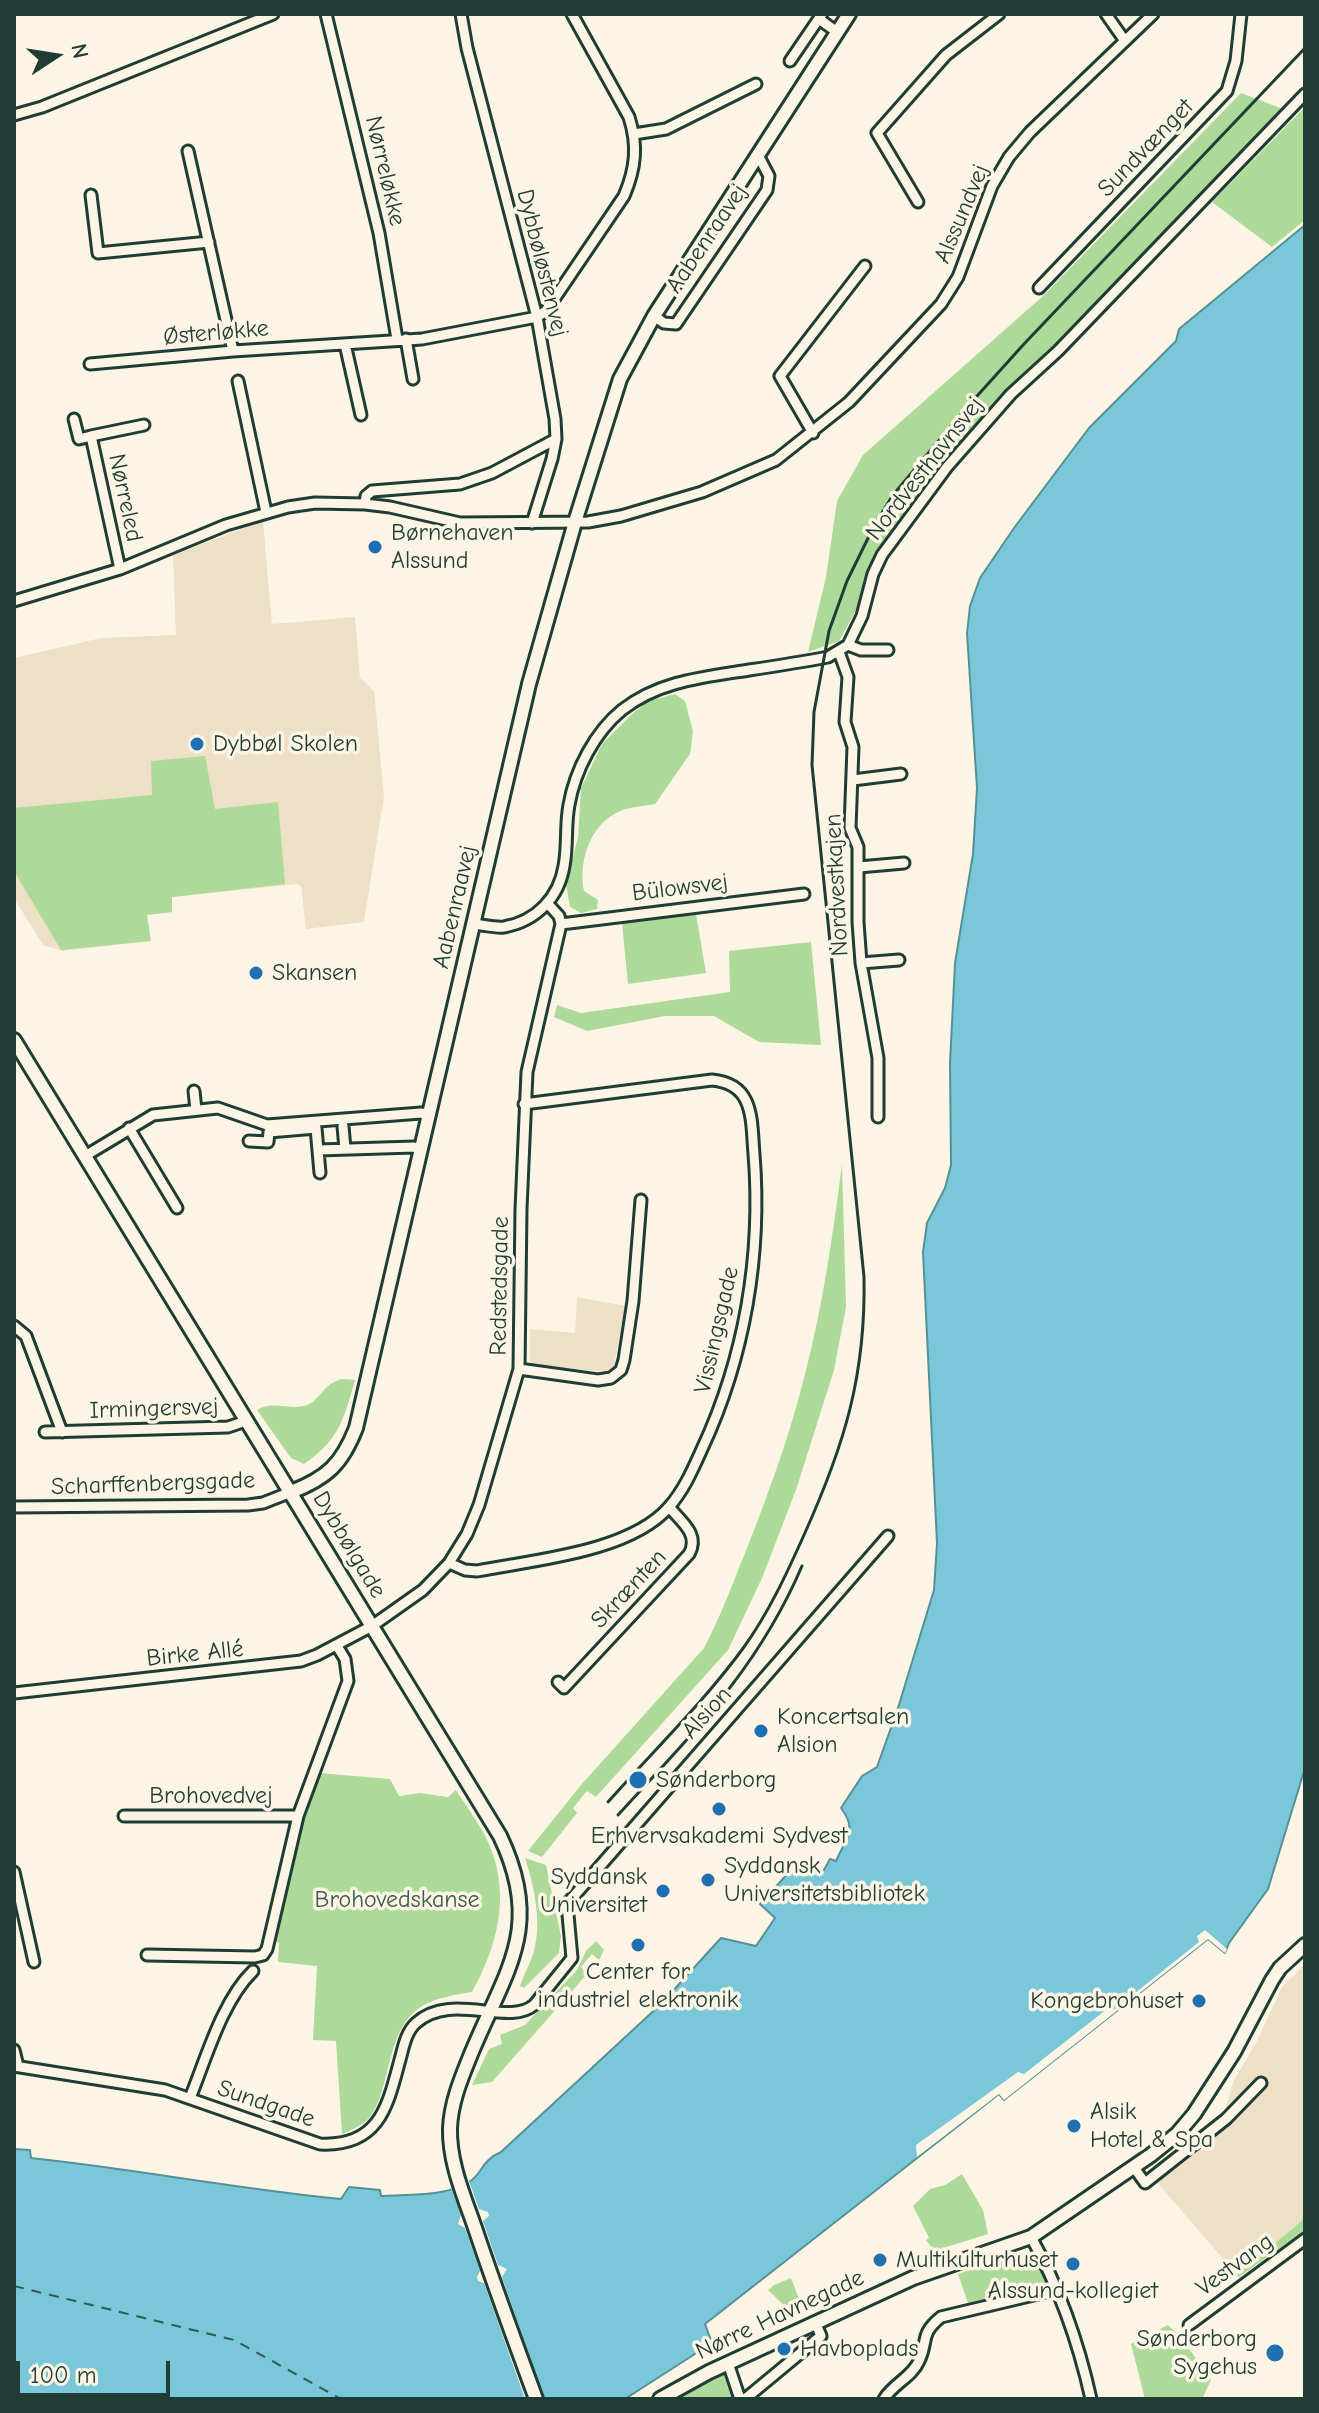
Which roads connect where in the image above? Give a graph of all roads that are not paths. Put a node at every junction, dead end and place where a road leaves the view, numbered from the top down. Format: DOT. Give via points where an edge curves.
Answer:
graph roads {
  1 [pos="273,14"];
  2 [pos="326,14"];
  3 [pos="461,14"];
  4 [pos="572,14"];
  5 [pos="849,14"];
  6 [pos="999,14"];
  7 [pos="1106,14"];
  8 [pos="1153,14"];
  9 [pos="1241,14"];
  10 [pos="821,16"];
  11 [pos="837,32"];
  12 [pos="1125,41"];
  13 [pos="790,61"];
  14 [pos="756,84"];
  15 [pos="1305,94"];
  16 [pos="14,115"];
  17 [pos="634,134"];
  18 [pos="188,151"];
  19 [pos="758,155"];
  20 [pos="91,195"];
  21 [pos="918,202"];
  22 [pos="209,242"];
  23 [pos="865,266"];
  24 [pos="1039,288"];
  25 [pos="654,316"];
  26 [pos="537,317"];
  27 [pos="401,339"];
  28 [pos="345,344"];
  29 [pos="233,351"];
  30 [pos="90,364"];
  31 [pos="413,379"];
  32 [pos="238,381"];
  33 [pos="361,415"];
  34 [pos="74,419"];
  35 [pos="144,425"];
  36 [pos="813,433"];
  37 [pos="91,436"];
  38 [pos="556,439"];
  39 [pos="365,504"];
  40 [pos="266,512"];
  41 [pos="575,522"];
  42 [pos="532,523"];
  43 [pos="120,569"];
  44 [pos="14,601"];
  45 [pos="843,649"];
  46 [pos="888,650"];
  47 [pos="901,774"];
  48 [pos="853,780"];
  49 [pos="904,863"];
  50 [pos="859,867"];
  51 [pos="804,894"];
  52 [pos="548,904"];
  53 [pos="474,924"];
  54 [pos="561,924"];
  55 [pos="899,960"];
  56 [pos="861,963"];
  57 [pos="14,1040"];
  58 [pos="194,1091"];
  59 [pos="524,1104"];
  60 [pos="196,1110"];
  61 [pos="430,1115"];
  62 [pos="878,1117"];
  63 [pos="343,1126"];
  64 [pos="129,1128"];
  65 [pos="249,1141"];
  66 [pos="345,1149"];
  67 [pos="422,1149"];
  68 [pos="318,1150"];
  69 [pos="85,1156"];
  70 [pos="320,1173"];
  71 [pos="641,1200"];
  72 [pos="177,1208"];
  73 [pos="14,1326"];
  74 [pos="519,1369"];
  75 [pos="246,1421"];
  76 [pos="45,1432"];
  77 [pos="62,1432"];
  78 [pos="291,1492"];
  79 [pos="14,1507"];
  80 [pos="669,1507"];
  81 [pos="888,1536"];
  82 [pos="449,1563"];
  83 [pos="372,1626"];
  84 [pos="337,1646"];
  85 [pos="558,1682"];
  86 [pos="14,1693"];
  87 [pos="124,1816"];
  88 [pos="298,1816"];
  89 [pos="14,1872"];
  90 [pos="1305,1945"];
  91 [pos="147,1955"];
  92 [pos="34,1962"];
  93 [pos="253,1971"];
  94 [pos="490,2010"];
  95 [pos="14,2050"];
  96 [pos="16,2066"];
  97 [pos="1261,2083"];
  98 [pos="190,2098"];
  99 [pos="1133,2166"];
  100 [pos="1031,2237"];
  101 [pos="1305,2239"];
  102 [pos="1059,2289"];
  103 [pos="816,2324"];
  104 [pos="1189,2325"];
  105 [pos="728,2363"];
  106 [pos="536,2399"];
  107 [pos="660,2399"];
  108 [pos="742,2399"];
  109 [pos="884,2399"];
  110 [pos="1091,2399"];
  1 -- 16 [label="street"];
  2 -- 27 [label="street, Nørreløkke"];
  3 -- 26 [label="street, Dybbøløstenvej"];
  4 -- 17 [label="street"];
  5 -- 11 [label="street, Aabenraavej"];
  6 -- 21 [label="street" via="946,55 877,133"];
  7 -- 12 [label="street"];
  8 -- 12 [label="street, Alssundvej"];
  9 -- 24 [label="street, Sundvænget" via="1227,91"];
  10 -- 11 [label="street"];
  10 -- 13 [label="street"];
  11 -- 19 [label="street, Aabenraavej"];
  12 -- 36 [label="street, Alssundvej" via="1009,157 992,186 958,277 941,304"];
  14 -- 17 [label="street" via="666,129"];
  15 -- 45 [label="street, Nordvesthavnsvej" via="1011,394 947,467 882,555 862,616"];
  17 -- 26 [label="street" via="632,177 624,196"];
  18 -- 22 [label="street"];
  19 -- 25 [label="street, Aabenraavej"];
  19 -- 25 [label="street, Aabenraavej" via="769,176 767,190 676,324"];
  20 -- 22 [label="street" via="98,253"];
  22 -- 29 [label="street"];
  23 -- 36 [label="street" via="780,376"];
  25 -- 41 [label="street, Aabenraavej" via="620,379"];
  26 -- 27 [label="street, Østerløkke"];
  26 -- 38 [label="street, Dybbøløstenvej"];
  27 -- 28 [label="street, Østerløkke"];
  27 -- 31 [label="street"];
  28 -- 29 [label="street, Østerløkke"];
  28 -- 33 [label="street"];
  29 -- 30 [label="street, Østerløkke"];
  32 -- 40 [label="street"];
  34 -- 37 [label="street, Nørreled" via="79,439"];
  35 -- 37 [label="street, Nørreled"];
  36 -- 41 [label="street, Alssundvej" via="741,478 621,516"];
  37 -- 43 [label="street, Nørreled"];
  38 -- 39 [label="street" via="460,484 372,491"];
  38 -- 42 [label="street, Dybbøløstenvej"];
  39 -- 40 [label="street, Alssundvej" via="315,503"];
  39 -- 42 [label="street, Alssundvej" via="460,523"];
  40 -- 43 [label="street, Alssundvej"];
  41 -- 42 [label="street, Alssundvej"];
  41 -- 53 [label="street, Aabenraavej" via="529,684"];
  43 -- 44 [label="street, Alssundvej"];
  45 -- 46 [label="street"];
  45 -- 48 [label="street, Nordvestkajen"];
  45 -- 52 [label="street" via="828,657 685,680 652,691 621,711 578,771 564,865"];
  47 -- 48 [label="street"];
  48 -- 50 [label="street, Nordvestkajen" via="850,828"];
  49 -- 50 [label="street"];
  50 -- 56 [label="street, Nordvestkajen"];
  51 -- 54 [label="street, Bülowsvej"];
  52 -- 53 [label="street" via="528,919 502,927"];
  52 -- 54 [label="street"];
  53 -- 61 [label="street, Aabenraavej"];
  54 -- 59 [label="street, Redstedsgade"];
  55 -- 56 [label="street"];
  56 -- 62 [label="street, Nordvestkajen" via="878,1058"];
  57 -- 69 [label="street, Dybbølgade"];
  58 -- 60 [label="street"];
  59 -- 74 [label="street, Redstedsgade"];
  59 -- 80 [label="street, Vissingsgade" via="712,1080 734,1086 748,1104 756,1182 749,1297 712,1428"];
  60 -- 61 [label="street" via="218,1108 267,1125"];
  60 -- 64 [label="street" via="153,1115"];
  61 -- 67 [label="street, Aabenraavej"];
  63 -- 66 [label="street"];
  64 -- 69 [label="street"];
  64 -- 72 [label="street"];
  65 -- 68 [label="street" via="268,1142 269,1132 316,1128"];
  66 -- 67 [label="street"];
  66 -- 68 [label="street"];
  67 -- 78 [label="street, Aabenraavej" via="350,1444 323,1477"];
  68 -- 70 [label="street"];
  69 -- 75 [label="street, Dybbølgade"];
  71 -- 74 [label="street" via="621,1370 598,1380"];
  73 -- 77 [label="street, Irmingersvej" via="26,1336"];
  74 -- 82 [label="street, Redstedsgade" via="479,1505"];
  75 -- 77 [label="street, Irmingersvej" via="228,1427"];
  75 -- 78 [label="street, Dybbølgade"];
  76 -- 77 [label="street, Irmingersvej"];
  78 -- 79 [label="street, Scharffenbergsgade" via="248,1505"];
  78 -- 83 [label="street, Dybbølgade"];
  80 -- 82 [label="street, Vissingsgade" via="650,1524 605,1545 477,1571"];
  80 -- 85 [label="street, Skrænten" via="694,1538 689,1554 564,1688"];
  81 -- 94 [label="street, Alsion" via="567,1904 573,1950 569,1963 528,2010"];
  82 -- 83 [label="street, Redstedsgade" via="423,1590"];
  83 -- 84 [label="street, Birke Allé"];
  83 -- 94 [label="street, Dybbølgade" via="500,1836 515,1872 521,1902 517,1941"];
  84 -- 86 [label="street, Birke Allé" via="280,1665"];
  84 -- 88 [label="street, Brohovedvej" via="348,1681"];
  87 -- 88 [label="street, Brohovedvej"];
  88 -- 91 [label="street, Brohovedvej" via="263,1955"];
  89 -- 92 [label="street"];
  90 -- 99 [label="street, Nørre Havnegade" via="1272,1980 1194,2114 1165,2145"];
  93 -- 98 [label="street, Sundgade" via="229,2004"];
  94 -- 98 [label="street, Sundgade" via="445,2009 418,2020 404,2043 379,2121 338,2145 320,2144"];
  94 -- 106 [label="street, Dybbølgade" via="455,2097 450,2126 453,2160"];
  95 -- 96 [label="street"];
  96 -- 98 [label="street, Sundgade"];
  97 -- 99 [label="street" via="1226,2119 1145,2183"];
  99 -- 100 [label="street, Nørre Havnegade"];
  100 -- 102 [label="street"];
  100 -- 103 [label="street, Nørre Havnegade" via="913,2278"];
  101 -- 104 [label="street, Vestvang"];
  102 -- 109 [label="street" via="941,2317 923,2339 918,2363"];
  102 -- 110 [label="street"];
  103 -- 105 [label="street, Nørre Havnegade"];
  103 -- 108 [label="street" via="821,2336"];
  105 -- 107 [label="street, Nørre Havnegade"];
  105 -- 108 [label="street"];
}
